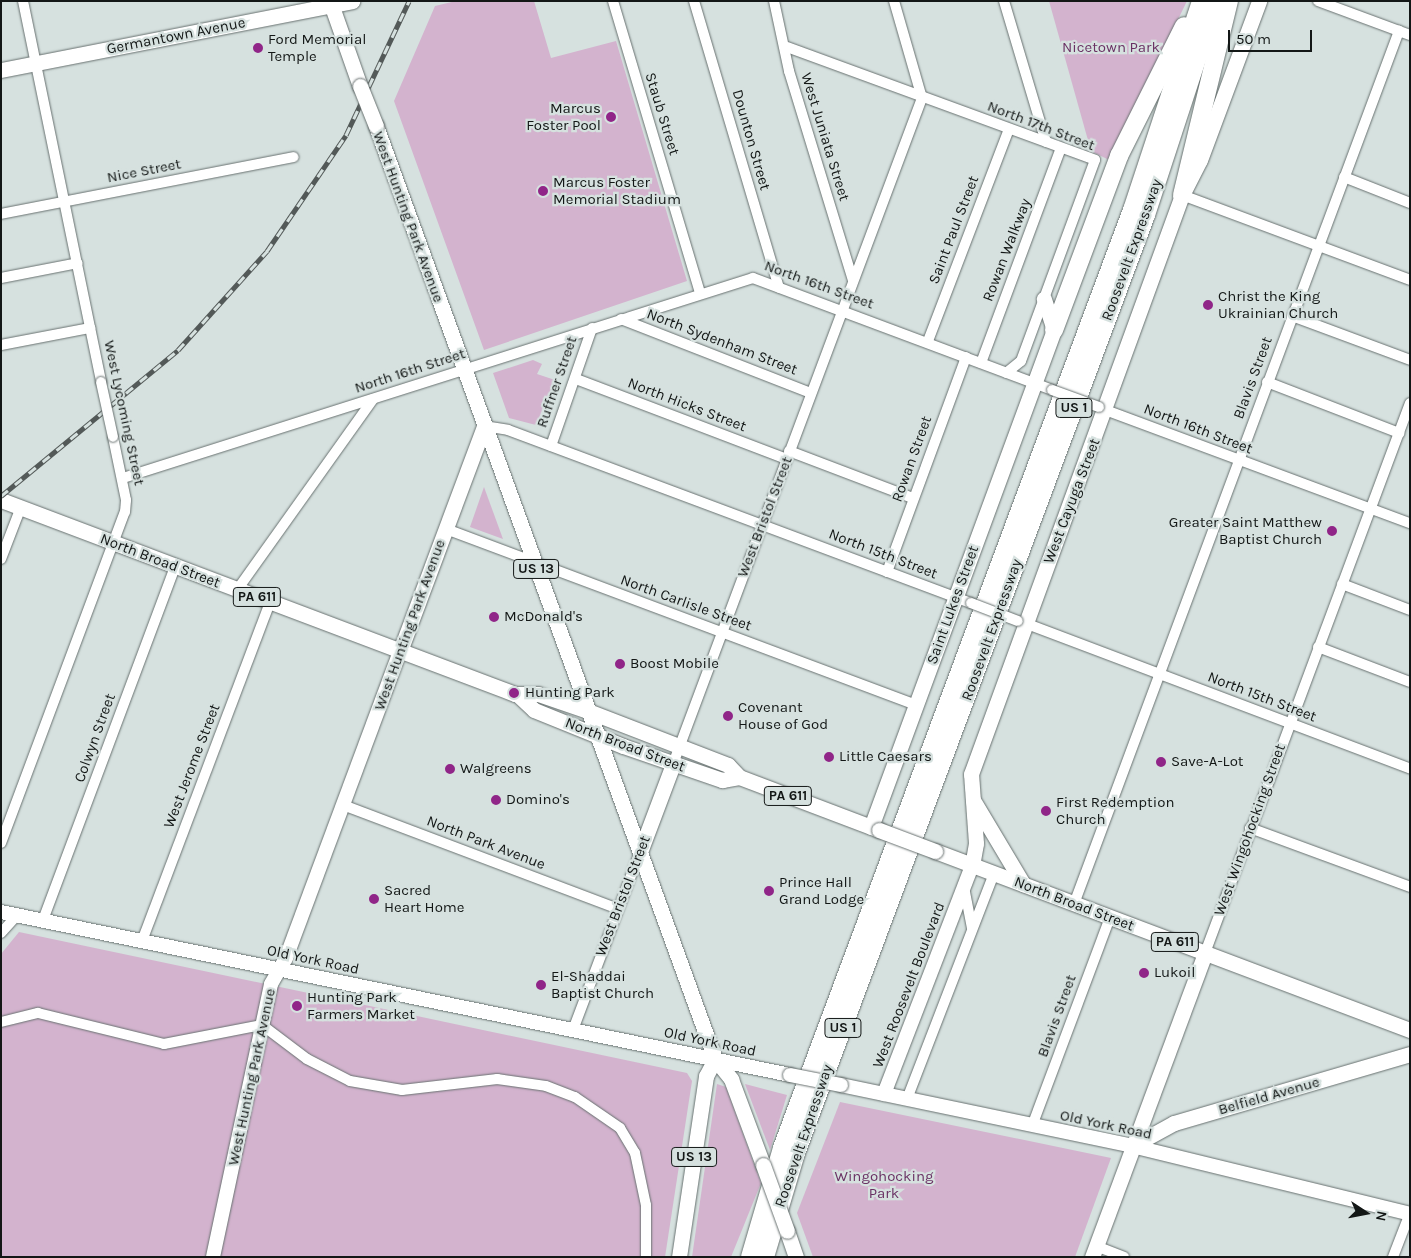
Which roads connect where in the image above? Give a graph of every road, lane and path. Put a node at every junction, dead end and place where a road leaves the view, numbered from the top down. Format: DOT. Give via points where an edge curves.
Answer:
graph roads {
  1 [pos="352,1"];
  2 [pos="613,1"];
  3 [pos="694,1"];
  4 [pos="774,1"];
  5 [pos="894,1"];
  6 [pos="1004,1"];
  7 [pos="1196,1"];
  8 [pos="1200,1"];
  9 [pos="1216,1"];
  10 [pos="1229,1"];
  11 [pos="1259,1"];
  12 [pos="1318,1"];
  13 [pos="20,2"];
  14 [pos="331,3"];
  15 [pos="1399,31"];
  16 [pos="1410,35"];
  17 [pos="787,47"];
  18 [pos="37,63"];
  19 [pos="1,70"];
  20 [pos="922,98"];
  21 [pos="1009,129"];
  22 [pos="1046,142"];
  23 [pos="1061,148"];
  24 [pos="293,157"];
  25 [pos="1344,177"];
  26 [pos="1182,195"];
  27 [pos="66,201"];
  28 [pos="1410,203"];
  29 [pos="1,214"];
  30 [pos="1318,246"];
  31 [pos="78,263"];
  32 [pos="1,278"];
  33 [pos="853,280"];
  34 [pos="1410,280"];
  35 [pos="779,288"];
  36 [pos="700,293"];
  37 [pos="1044,299"];
  38 [pos="843,309"];
  39 [pos="1292,316"];
  40 [pos="622,319"];
  41 [pos="90,328"];
  42 [pos="592,328"];
  43 [pos="1054,330"];
  44 [pos="928,341"];
  45 [pos="1,345"];
  46 [pos="966,356"];
  47 [pos="1410,360"];
  48 [pos="981,363"];
  49 [pos="464,369"];
  50 [pos="1006,373"];
  51 [pos="576,379"];
  52 [pos="1267,382"];
  53 [pos="1034,384"];
  54 [pos="811,393"];
  55 [pos="373,398"];
  56 [pos="1410,403"];
  57 [pos="1103,409"];
  58 [pos="484,426"];
  59 [pos="1399,432"];
  60 [pos="551,446"];
  61 [pos="788,455"];
  62 [pos="1238,460"];
  63 [pos="123,478"];
  64 [pos="913,498"];
  65 [pos="1,500"];
  66 [pos="20,507"];
  67 [pos="1370,509"];
  68 [pos="1410,523"];
  69 [pos="762,525"];
  70 [pos="446,529"];
  71 [pos="114,544"];
  72 [pos="1,558"];
  73 [pos="534,562"];
  74 [pos="175,567"];
  75 [pos="887,572"];
  76 [pos="1342,584"];
  77 [pos="237,590"];
  78 [pos="964,600"];
  79 [pos="270,602"];
  80 [pos="1410,610"];
  81 [pos="1022,622"];
  82 [pos="722,632"];
  83 [pos="1318,647"];
  84 [pos="400,651"];
  85 [pos="1158,673"];
  86 [pos="1410,682"];
  87 [pos="516,694"];
  88 [pos="916,705"];
  89 [pos="588,711"];
  90 [pos="1289,724"];
  91 [pos="597,736"];
  92 [pos="679,748"];
  93 [pos="673,764"];
  94 [pos="1410,769"];
  95 [pos="739,778"];
  96 [pos="969,785"];
  97 [pos="343,805"];
  98 [pos="875,828"];
  99 [pos="1250,828"];
  100 [pos="2,838"];
  101 [pos="640,852"];
  102 [pos="972,866"];
  103 [pos="994,874"];
  104 [pos="1023,884"];
  105 [pos="964,887"];
  106 [pos="1410,887"];
  107 [pos="1074,904"];
  108 [pos="618,909"];
  109 [pos="1,912"];
  110 [pos="17,915"];
  111 [pos="1110,918"];
  112 [pos="43,920"];
  113 [pos="972,929"];
  114 [pos="1,933"];
  115 [pos="142,941"];
  116 [pos="1205,953"];
  117 [pos="279,969"];
  118 [pos="1,1022"];
  119 [pos="262,1025"];
  120 [pos="573,1030"];
  121 [pos="1410,1030"];
  122 [pos="1410,1054"];
  123 [pos="715,1059"];
  124 [pos="884,1094"];
  125 [pos="907,1099"];
  126 [pos="1032,1126"];
  127 [pos="1132,1146"];
  128 [pos="769,1188"];
  129 [pos="1410,1214"];
  130 [pos="1094,1251"];
  131 [pos="213,1257"];
  132 [pos="646,1257"];
  133 [pos="679,1257"];
  134 [pos="740,1257"];
  135 [pos="750,1257"];
  136 [pos="765,1257"];
  137 [pos="796,1257"];
  138 [pos="1124,1257"];
  139 [pos="1393,1257"];
  1 -- 14 [label="main road, Germantown Avenue"];
  2 -- 36 [label="street, Staub Street"];
  3 -- 35 [label="street, Dounton Street"];
  4 -- 17 [label="street, West Juniata Street"];
  5 -- 20 [label="street"];
  6 -- 22 [label="street"];
  7 -- 43 [label="highway" via="1119,156"];
  8 -- 128 [label="highway, Roosevelt Expressway / US 1" via="1117,252"];
  9 -- 136 [label="highway, Roosevelt Expressway / US 1" via="1146,215 796,1153"];
  10 -- 26 [label="highway"];
  11 -- 26 [label="main road, West Cayuga Street"];
  12 -- 15 [label="street"];
  13 -- 18 [label="street, West Lycoming Street"];
  14 -- 18 [label="main road, Germantown Avenue"];
  14 -- 49 [label="main road, West Hunting Park Avenue / US 13, bridge"];
  15 -- 16 [label="street"];
  15 -- 25 [label="street, Blavis Street"];
  17 -- 20 [label="street, North 17th Street"];
  17 -- 33 [label="street, West Juniata Street" via="790,71"];
  18 -- 19 [label="main road, Germantown Avenue"];
  18 -- 27 [label="street, West Lycoming Street"];
  20 -- 21 [label="street, North 17th Street"];
  20 -- 33 [label="street, West Bristol Street"];
  21 -- 22 [label="street, North 17th Street"];
  21 -- 44 [label="street, Saint Paul Street"];
  22 -- 23 [label="street, North 17th Street"];
  23 -- 37 [label="street, North 17th Street" via="1095,160"];
  23 -- 48 [label="street, Rowan Walkway"];
  24 -- 27 [label="street, Nice Street"];
  25 -- 28 [label="street"];
  25 -- 30 [label="street, Blavis Street"];
  26 -- 30 [label="street"];
  26 -- 57 [label="main road, West Cayuga Street"];
  27 -- 29 [label="street, Nice Street"];
  27 -- 31 [label="street, West Lycoming Street"];
  30 -- 34 [label="street"];
  30 -- 39 [label="street, Blavis Street"];
  31 -- 32 [label="street"];
  31 -- 41 [label="street, West Lycoming Street"];
  33 -- 38 [label="street, West Bristol Street"];
  35 -- 36 [label="street, North 16th Street" via="753,278"];
  35 -- 38 [label="street, North 16th Street"];
  36 -- 40 [label="street, North 16th Street"];
  37 -- 43 [label="main road"];
  37 -- 50 [label="street, North 17th Street" via="1021,361"];
  38 -- 44 [label="street, North 16th Street"];
  38 -- 54 [label="street, West Bristol Street"];
  39 -- 47 [label="street"];
  39 -- 52 [label="street, Blavis Street"];
  40 -- 42 [label="street, North 16th Street"];
  40 -- 54 [label="street, North Sydenham Street"];
  41 -- 45 [label="street"];
  41 -- 63 [label="street, West Lycoming Street, bridge"];
  42 -- 49 [label="street, North 16th Street"];
  42 -- 51 [label="street, Ruffner Street"];
  43 -- 53 [label="main road, Saint Lukes Street"];
  44 -- 46 [label="street, North 16th Street"];
  46 -- 48 [label="street, North 16th Street"];
  46 -- 64 [label="street, Rowan Street"];
  48 -- 50 [label="street, North 16th Street"];
  49 -- 55 [label="street, North 16th Street"];
  49 -- 58 [label="main road, West Hunting Park Avenue / US 13"];
  50 -- 53 [label="street, North 16th Street"];
  51 -- 60 [label="street, Ruffner Street"];
  51 -- 61 [label="street, North Hicks Street"];
  52 -- 59 [label="street"];
  52 -- 62 [label="street, Blavis Street"];
  53 -- 57 [label="street, North 16th Street, bridge"];
  53 -- 78 [label="main road, Saint Lukes Street"];
  54 -- 61 [label="street, West Bristol Street"];
  55 -- 63 [label="street, North 16th Street"];
  55 -- 77 [label="street"];
  56 -- 59 [label="street, West Wingohocking Street"];
  57 -- 62 [label="street, North 16th Street"];
  57 -- 81 [label="main road, West Cayuga Street"];
  58 -- 60 [label="street, North 15th Street"];
  58 -- 70 [label="main road, West Hunting Park Avenue"];
  58 -- 73 [label="main road, US 13"];
  59 -- 67 [label="street, West Wingohocking Street"];
  60 -- 69 [label="street, North 15th Street"];
  61 -- 64 [label="street, North Hicks Street"];
  61 -- 69 [label="street, West Bristol Street"];
  62 -- 67 [label="street, North 16th Street"];
  62 -- 85 [label="street, Blavis Street"];
  63 -- 71 [label="street, West Lycoming Street" via="126,506"];
  64 -- 75 [label="street, Rowan Street"];
  65 -- 66 [label="main road, North Broad Street / PA 611"];
  66 -- 71 [label="main road, North Broad Street / PA 611"];
  66 -- 72 [label="street"];
  67 -- 68 [label="street, North 16th Street"];
  67 -- 76 [label="street, West Wingohocking Street"];
  69 -- 75 [label="street, North 15th Street"];
  69 -- 82 [label="street, West Bristol Street"];
  70 -- 73 [label="street, North Carlisle Street"];
  70 -- 84 [label="main road, West Hunting Park Avenue"];
  71 -- 74 [label="main road, North Broad Street / PA 611"];
  71 -- 100 [label="street, West Lycoming Street"];
  73 -- 82 [label="street, North Carlisle Street"];
  73 -- 89 [label="main road, US 13"];
  74 -- 77 [label="main road, North Broad Street / PA 611"];
  74 -- 112 [label="street, Colwyn Street"];
  75 -- 78 [label="street, North 15th Street"];
  76 -- 80 [label="street"];
  76 -- 83 [label="street, West Wingohocking Street"];
  77 -- 79 [label="main road, North Broad Street / PA 611"];
  78 -- 81 [label="street, North 15th Street, bridge"];
  78 -- 88 [label="main road, Saint Lukes Street"];
  79 -- 84 [label="main road, North Broad Street / PA 611"];
  79 -- 115 [label="street, West Jerome Street"];
  81 -- 85 [label="street, North 15th Street"];
  81 -- 96 [label="main road, West Cayuga Street"];
  82 -- 88 [label="street, North Carlisle Street"];
  82 -- 92 [label="street, West Bristol Street"];
  83 -- 86 [label="street"];
  83 -- 90 [label="street, West Wingohocking Street"];
  84 -- 87 [label="main road, North Broad Street / PA 611"];
  84 -- 97 [label="street, West Hunting Park Avenue"];
  85 -- 90 [label="street, North 15th Street"];
  85 -- 107 [label="street, Blavis Street"];
  87 -- 89 [label="main road, North Broad Street / PA 611" via="538,694"];
  87 -- 91 [label="main road, North Broad Street / PA 611" via="534,710"];
  88 -- 98 [label="main road, Saint Lukes Street"];
  89 -- 91 [label="main road, US 13"];
  89 -- 92 [label="main road, North Broad Street / PA 611"];
  90 -- 94 [label="street, North 15th Street"];
  90 -- 99 [label="street, West Wingohocking Street"];
  91 -- 93 [label="main road, North Broad Street / PA 611"];
  91 -- 101 [label="main road, US 13"];
  92 -- 93 [label="street, West Bristol Street"];
  92 -- 95 [label="main road, North Broad Street / PA 611" via="728,765"];
  93 -- 95 [label="main road, North Broad Street / PA 611" via="722,780"];
  93 -- 101 [label="main road, West Bristol Street"];
  95 -- 98 [label="main road, North Broad Street / PA 611"];
  96 -- 102 [label="main road, West Cayuga Street" via="976,843"];
  96 -- 104 [label="main road" via="977,807"];
  97 -- 108 [label="street, North Park Avenue"];
  97 -- 117 [label="street, West Hunting Park Avenue"];
  98 -- 102 [label="main road, North Broad Street / PA 611, bridge"];
  99 -- 106 [label="street"];
  99 -- 116 [label="street, West Wingohocking Street"];
  101 -- 108 [label="street, West Bristol Street"];
  101 -- 123 [label="main road, US 13"];
  102 -- 103 [label="main road, North Broad Street / PA 611"];
  102 -- 105 [label="street, West Roosevelt Boulevard"];
  103 -- 104 [label="main road, North Broad Street / PA 611"];
  103 -- 113 [label="street"];
  104 -- 107 [label="main road, North Broad Street / PA 611"];
  105 -- 113 [label="street, West Roosevelt Boulevard"];
  105 -- 124 [label="street, West Roosevelt Boulevard"];
  107 -- 111 [label="main road, North Broad Street / PA 611"];
  108 -- 120 [label="street, West Bristol Street"];
  109 -- 110 [label="street, Old York Road"];
  110 -- 112 [label="street, Old York Road"];
  110 -- 114 [label="street"];
  111 -- 116 [label="main road, North Broad Street / PA 611"];
  111 -- 126 [label="street, Blavis Street"];
  112 -- 115 [label="street, Old York Road"];
  113 -- 125 [label="street"];
  115 -- 117 [label="street, Old York Road"];
  116 -- 121 [label="main road, North Broad Street / PA 611"];
  116 -- 127 [label="main road, West Wingohocking Street"];
  117 -- 119 [label="street, West Hunting Park Avenue"];
  117 -- 120 [label="street, Old York Road"];
  118 -- 119 [label="street" via="38,1013 164,1044"];
  119 -- 131 [label="street, West Hunting Park Avenue"];
  119 -- 132 [label="street" via="307,1059 350,1081 402,1090 497,1079 546,1086 575,1097 620,1128 635,1153 646,1205"];
  120 -- 123 [label="street, Old York Road"];
  122 -- 127 [label="main road, Belfield Avenue" via="1174,1124"];
  123 -- 124 [label="street, Old York Road, bridge"];
  123 -- 133 [label="main road, US 13" via="706,1076"];
  123 -- 137 [label="main road, US 13, bridge" via="731,1079"];
  124 -- 125 [label="street, Old York Road"];
  125 -- 126 [label="street, Old York Road"];
  126 -- 127 [label="street, Old York Road"];
  127 -- 129 [label="street, Old York Road"];
  127 -- 130 [label="main road, West Wingohocking Street"];
  128 -- 134 [label="highway, US 1"];
  128 -- 135 [label="highway, Roosevelt Expressway / US 1"];
  129 -- 139 [label="street"];
  130 -- 138 [label="street"];
}
